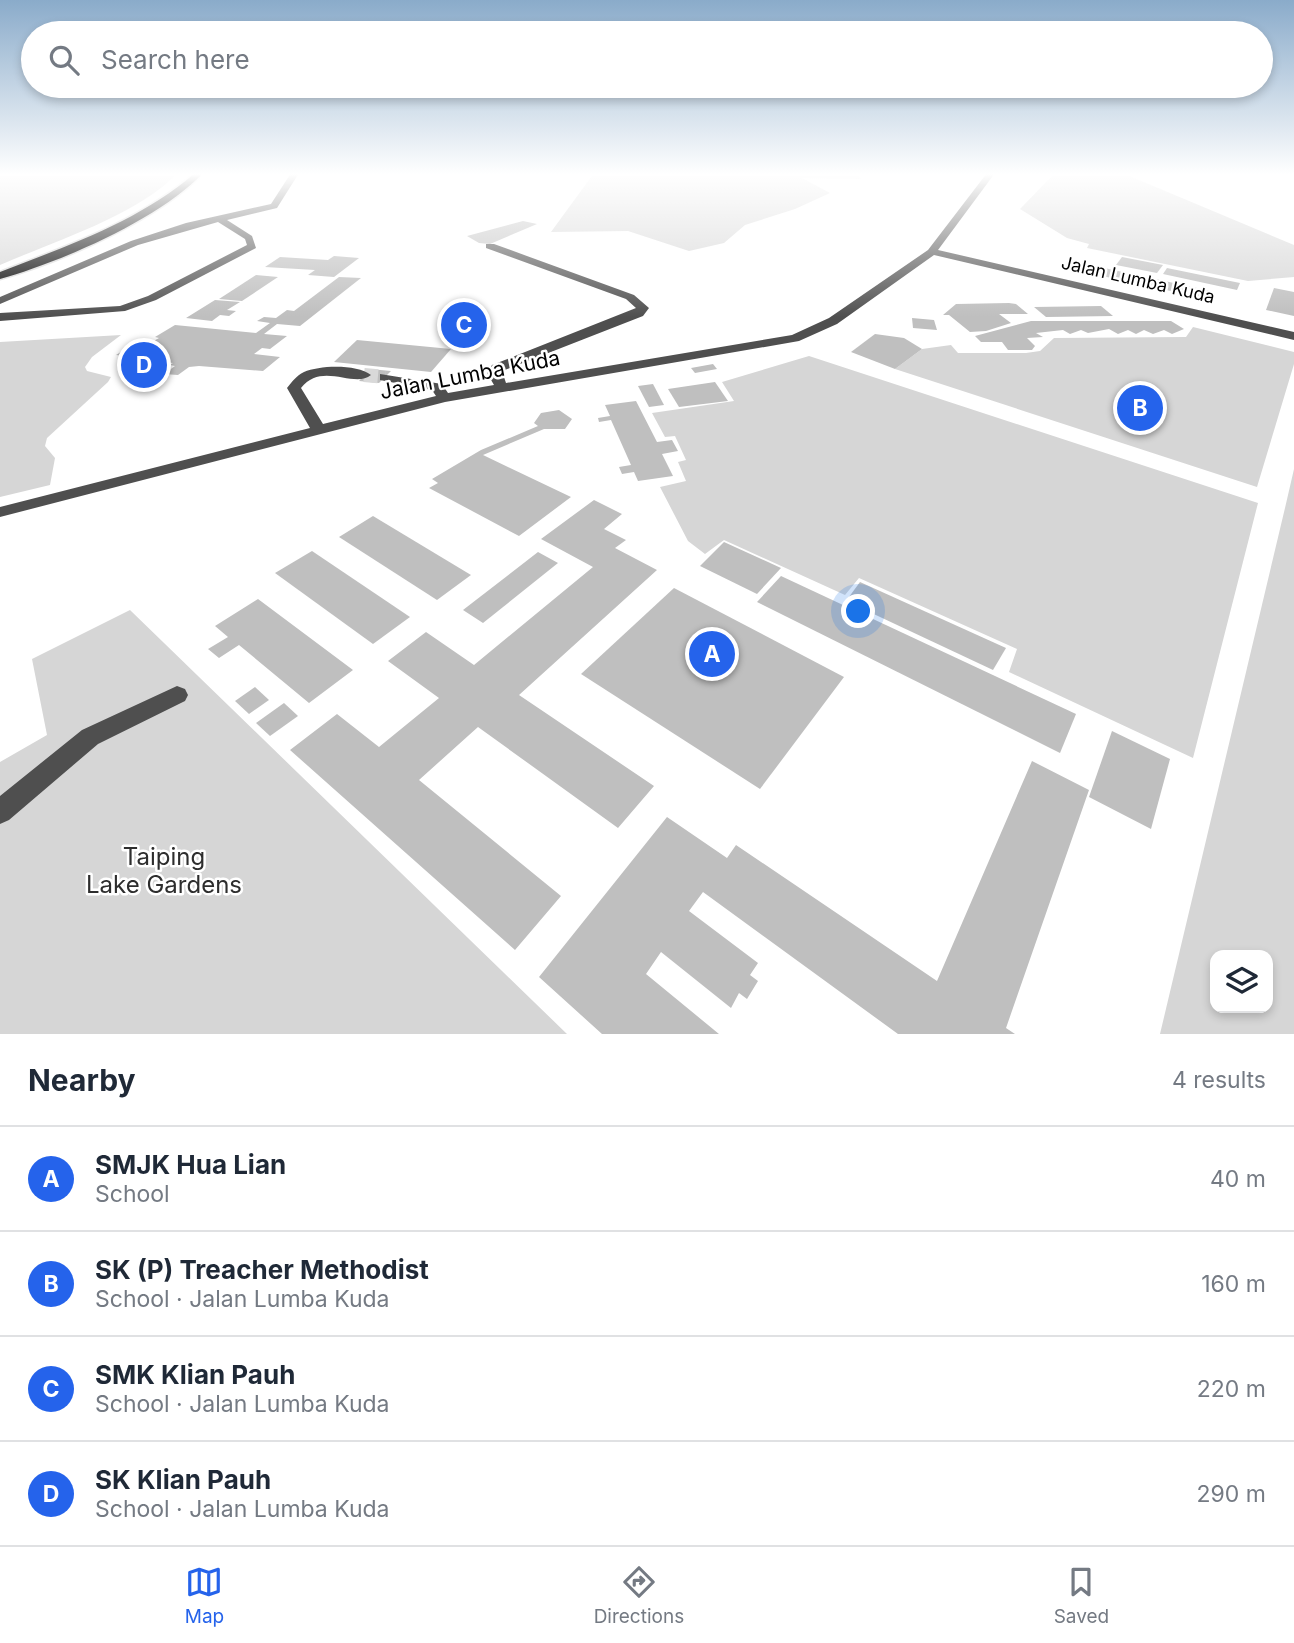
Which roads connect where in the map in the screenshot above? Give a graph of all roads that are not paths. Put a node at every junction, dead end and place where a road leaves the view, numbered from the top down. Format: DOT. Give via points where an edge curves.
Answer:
graph roads {
  1 [pos="126,221"];
  2 [pos="209,221"];
  3 [pos="223,221"];
  4 [pos="955,221"];
  5 [pos="490,246"];
  6 [pos="932,252"];
  7 [pos="0,276"];
  8 [pos="0,301"];
  9 [pos="0,317"];
  10 [pos="1294,336"];
  11 [pos="365,375"];
  12 [pos="385,377"];
  13 [pos="502,388"];
  14 [pos="444,398"];
  15 [pos="319,430"];
  16 [pos="0,512"];
  17 [pos="177,695"];
  18 [pos="0,813"];
  1 -- 7 [label="main road"];
  2 -- 8 [label="street" via="135,240"];
  3 -- 9 [label="street" via="249,238 252,246 152,299 109,311"];
  4 -- 6 [label="street, Jalan Lumba Kuda"];
  5 -- 13 [label="street" via="630,297 643,308 497,368 494,373"];
  6 -- 10 [label="street, Jalan Lumba Kuda"];
  6 -- 13 [label="street, Jalan Lumba Kuda" via="833,321 795,338"];
  11 -- 15 [label="street" via="323,372 297,383 294,388"];
  12 -- 14 [label="street" via="437,387"];
  13 -- 14 [label="street, Jalan Lumba Kuda"];
  14 -- 15 [label="street, Jalan Lumba Kuda"];
  15 -- 16 [label="street, Jalan Lumba Kuda"];
  17 -- 18 [label="street" via="90,737"];
}
